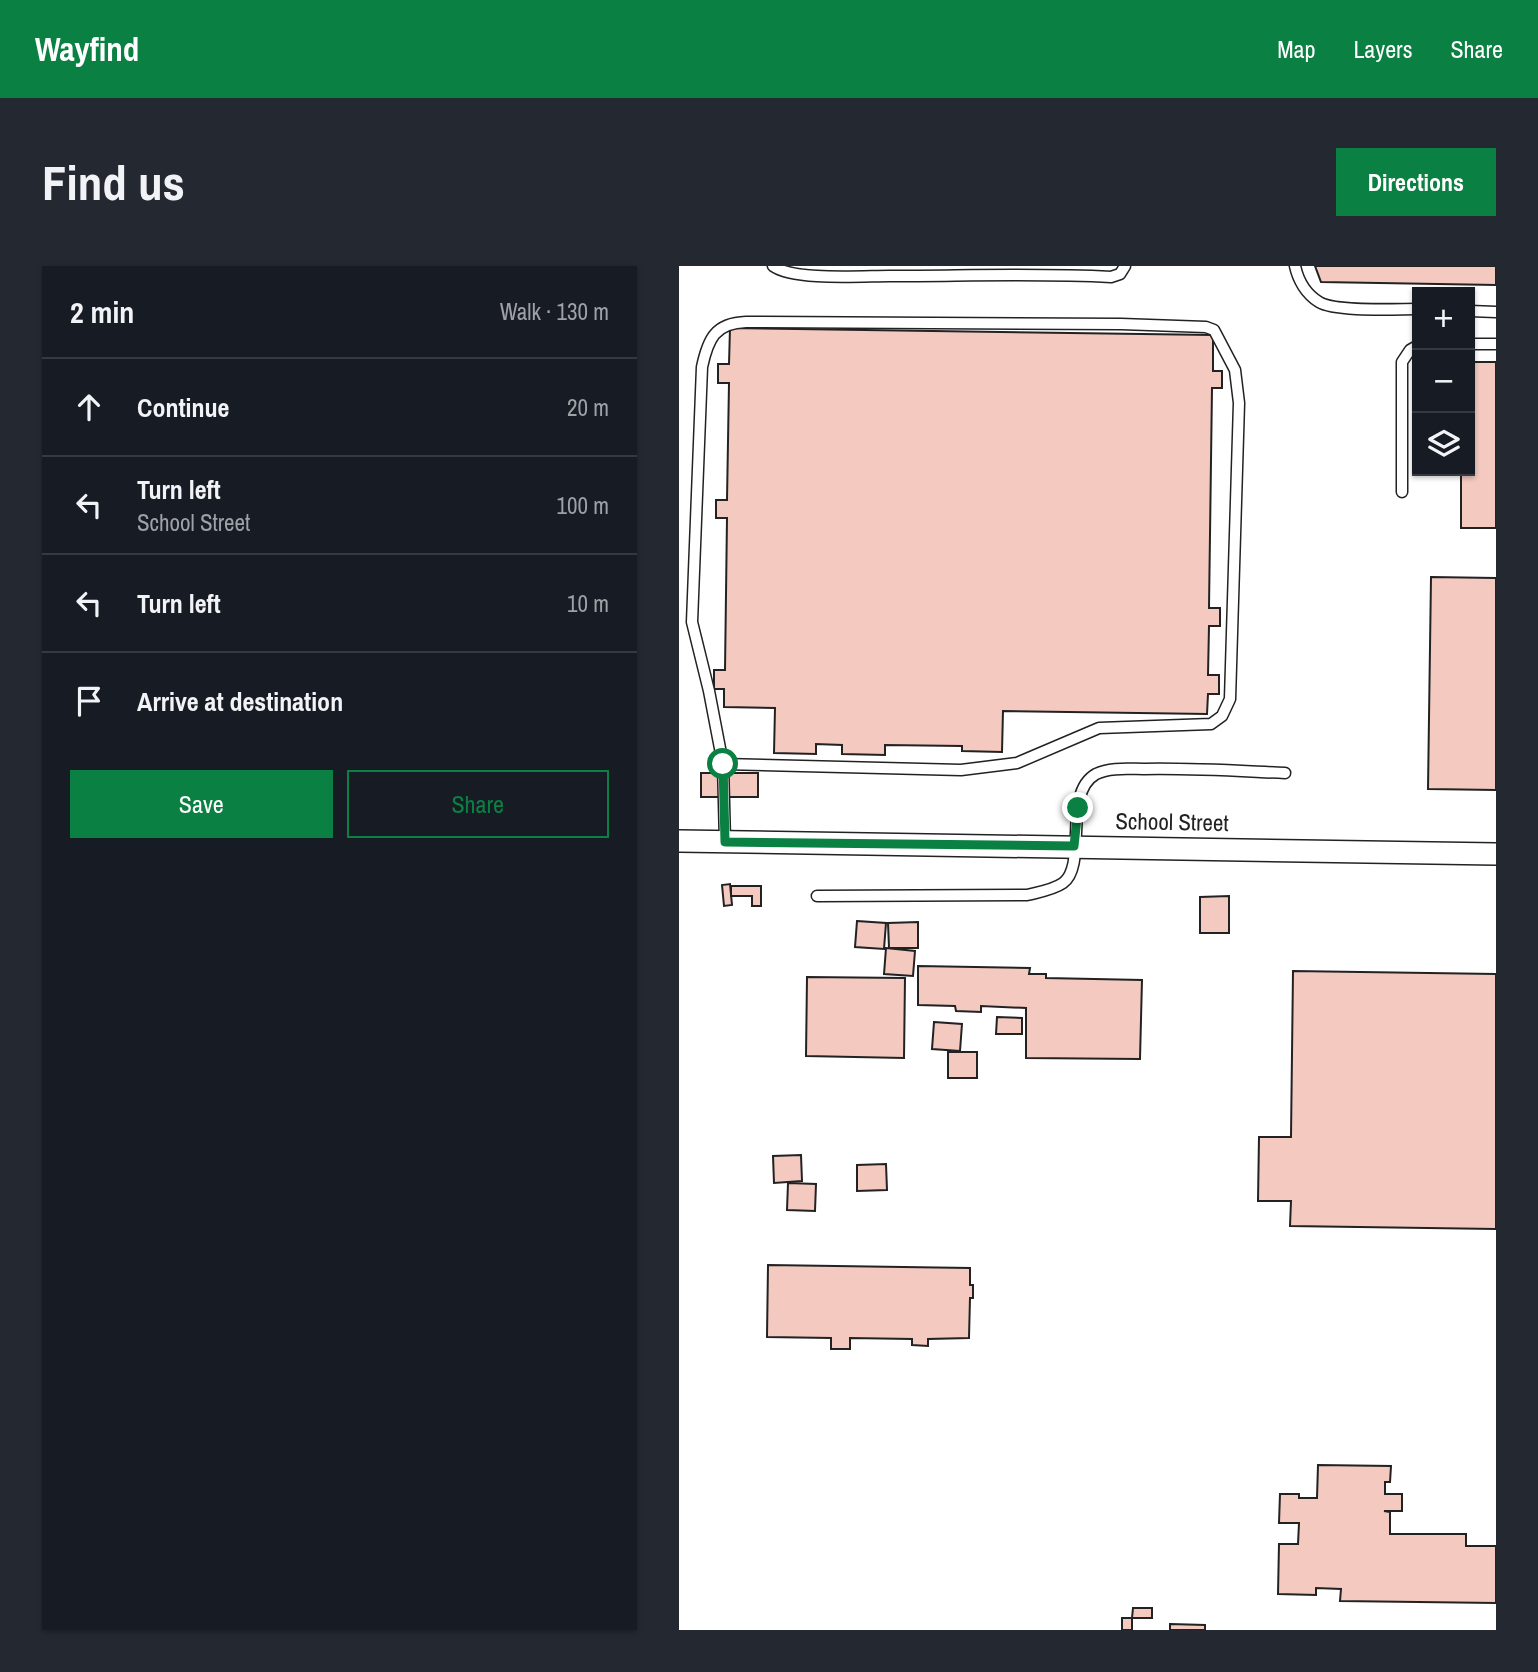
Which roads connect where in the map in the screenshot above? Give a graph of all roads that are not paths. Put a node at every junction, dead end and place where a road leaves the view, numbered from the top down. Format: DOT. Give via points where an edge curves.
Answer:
graph roads {
  1 [pos="773,266"];
  2 [pos="1125,266"];
  3 [pos="1295,266"];
  4 [pos="947,271"];
  5 [pos="1027,271"];
  6 [pos="1104,271"];
  7 [pos="1412,309"];
  8 [pos="1475,311"];
  9 [pos="1496,312"];
  10 [pos="1475,344"];
  11 [pos="1496,344"];
  12 [pos="1412,349"];
  13 [pos="1402,492"];
  14 [pos="723,764"];
  15 [pos="1285,773"];
  16 [pos="679,841"];
  17 [pos="725,842"];
  18 [pos="1074,846"];
  19 [pos="1496,853"];
  20 [pos="817,896"];
  1 -- 4 [label="lane" via="794,274"];
  2 -- 6 [label="lane" via="1119,274"];
  3 -- 7 [label="lane" via="1301,284 1326,305"];
  4 -- 5 [label="lane"];
  5 -- 6 [label="lane"];
  8 -- 9 [label="lane"];
  10 -- 11 [label="lane"];
  12 -- 13 [label="lane" via="1402,362"];
  14 -- 14 [label="lane" via="692,622 702,367 713,334 726,325 746,322 1121,324 1214,330 1235,370 1239,403 1230,699 1222,716 1205,725 1099,728 1017,763 992,768"];
  14 -- 17 [label="lane"];
  15 -- 18 [label="lane" via="1177,768 1098,772 1083,787"];
  16 -- 17 [label="street, School Street"];
  17 -- 18 [label="street, School Street"];
  18 -- 19 [label="street, School Street"];
  18 -- 20 [label="lane" via="1068,879 1035,893"];
}
